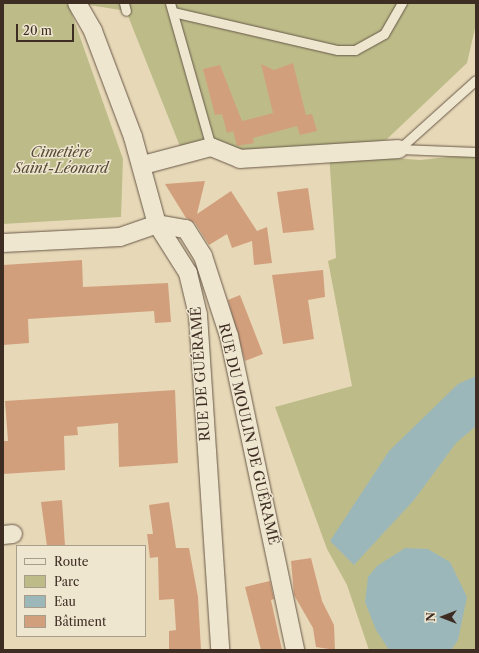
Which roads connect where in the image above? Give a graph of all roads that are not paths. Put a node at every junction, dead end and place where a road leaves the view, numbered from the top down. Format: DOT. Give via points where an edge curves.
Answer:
graph roads {
  1 [pos="77,3"];
  2 [pos="402,3"];
  3 [pos="172,7"];
  4 [pos="476,80"];
  5 [pos="211,147"];
  6 [pos="399,149"];
  7 [pos="476,152"];
  8 [pos="143,165"];
  9 [pos="157,224"];
  10 [pos="3,244"];
  11 [pos="220,650"];
  12 [pos="295,650"];
  1 -- 8 [label="street, RUE DE GUÉRAMÉ" via="93,31"];
  2 -- 3 [label="lane" via="384,34 355,50 338,50"];
  3 -- 5 [label="lane"];
  4 -- 6 [label="lane"];
  5 -- 6 [label="street" via="240,159"];
  5 -- 8 [label="street"];
  6 -- 7 [label="lane"];
  8 -- 9 [label="street, RUE DE GUÉRAMÉ"];
  9 -- 10 [label="street" via="120,237"];
  9 -- 11 [label="street, RUE DE GUÉRAMÉ" via="188,272 198,315"];
  9 -- 12 [label="street, RUE DU MOULIN DE GUÉRAMÉ" via="186,229 202,256 226,329"];
}
